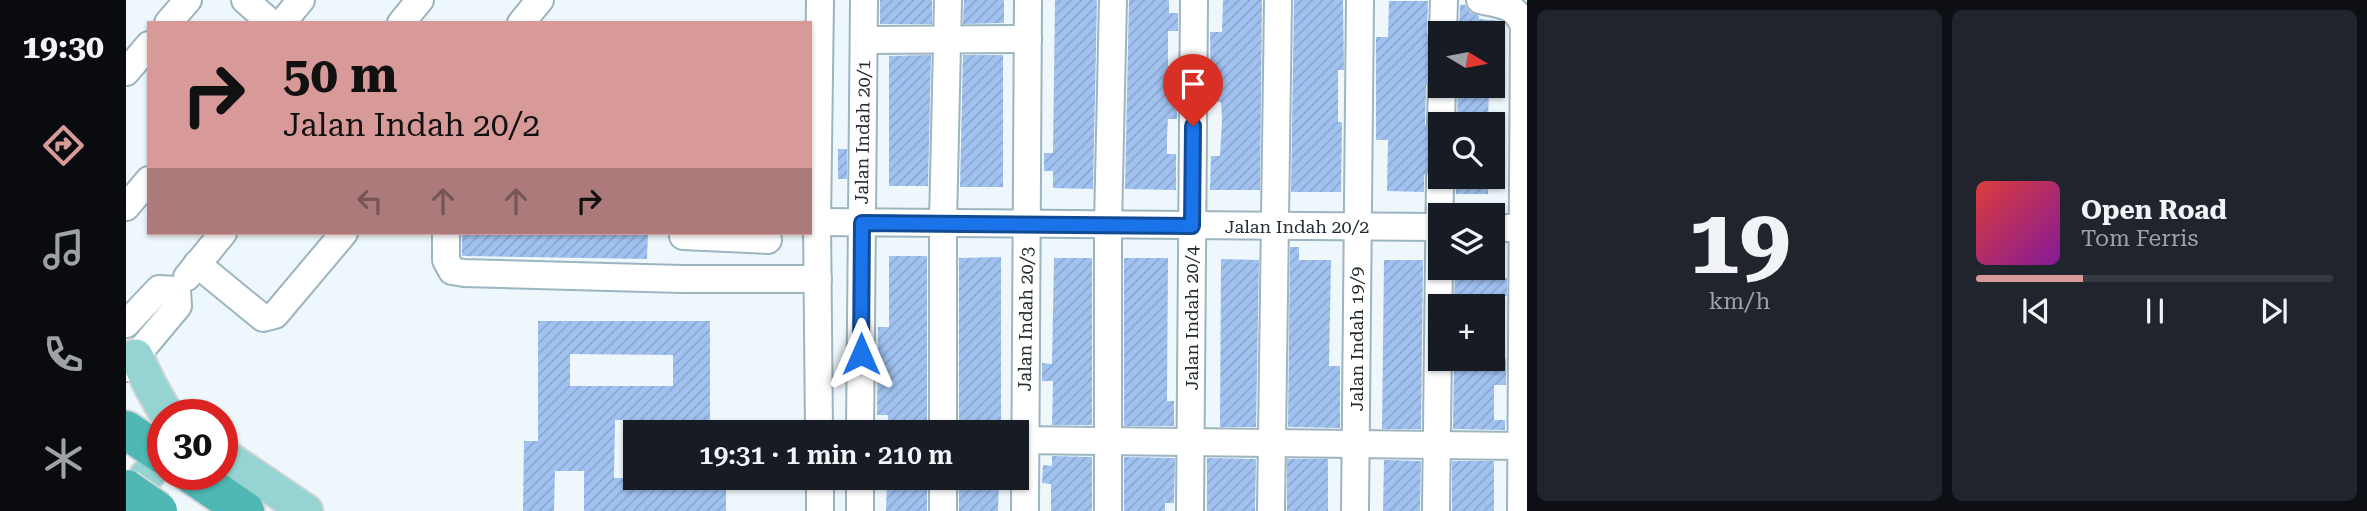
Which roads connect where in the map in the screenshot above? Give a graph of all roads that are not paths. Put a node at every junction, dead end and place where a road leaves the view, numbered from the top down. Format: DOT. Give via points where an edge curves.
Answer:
graph roads {
  1 [pos="188,0"];
  2 [pos="245,0"];
  3 [pos="301,0"];
  4 [pos="420,0"];
  5 [pos="540,0"];
  6 [pos="820,0"];
  7 [pos="864,0"];
  8 [pos="948,0"];
  9 [pos="1028,0"];
  10 [pos="1113,0"];
  11 [pos="1194,0"];
  12 [pos="1278,0"];
  13 [pos="1360,0"];
  14 [pos="1444,0"];
  15 [pos="1480,0"];
  16 [pos="170,21"];
  17 [pos="269,21"];
  18 [pos="284,21"];
  19 [pos="403,21"];
  20 [pos="523,21"];
  21 [pos="1443,21"];
  22 [pos="947,38"];
  23 [pos="1028,39"];
  24 [pos="864,40"];
  25 [pos="147,48"];
  26 [pos="815,49"];
  27 [pos="126,72"];
  28 [pos="815,96"];
  29 [pos="814,144"];
  30 [pos="147,182"];
  31 [pos="126,207"];
  32 [pos="817,222"];
  33 [pos="862,223"];
  34 [pos="943,223"];
  35 [pos="1027,224"];
  36 [pos="1108,225"];
  37 [pos="1192,226"];
  38 [pos="1357,226"];
  39 [pos="1274,227"];
  40 [pos="1428,227"];
  41 [pos="1505,228"];
  42 [pos="1523,228"];
  43 [pos="221,235"];
  44 [pos="342,235"];
  45 [pos="446,235"];
  46 [pos="683,235"];
  47 [pos="768,236"];
  48 [pos="197,264"];
  49 [pos="682,279"];
  50 [pos="818,279"];
  51 [pos="767,280"];
  52 [pos="1439,280"];
  53 [pos="177,290"];
  54 [pos="126,324"];
  55 [pos="132,354"];
  56 [pos="126,388"];
  57 [pos="157,399"];
  58 [pos="147,402"];
  59 [pos="819,420"];
  60 [pos="860,420"];
  61 [pos="943,420"];
  62 [pos="1022,420"];
  63 [pos="126,430"];
  64 [pos="1029,440"];
  65 [pos="1191,441"];
  66 [pos="1108,442"];
  67 [pos="1271,443"];
  68 [pos="1356,443"];
  69 [pos="147,445"];
  70 [pos="1437,445"];
  71 [pos="1521,446"];
  72 [pos="238,465"];
  73 [pos="147,476"];
  74 [pos="126,489"];
  75 [pos="214,490"];
  76 [pos="820,490"];
  77 [pos="860,490"];
  78 [pos="943,490"];
  79 [pos="1023,490"];
  80 [pos="136,511"];
  81 [pos="158,511"];
  82 [pos="245,511"];
  83 [pos="306,511"];
  84 [pos="820,511"];
  85 [pos="860,511"];
  86 [pos="943,511"];
  87 [pos="1024,511"];
  88 [pos="1108,511"];
  89 [pos="1190,511"];
  90 [pos="1271,511"];
  91 [pos="1355,511"];
  92 [pos="1436,511"];
  93 [pos="1521,511"];
  1 -- 16 [label="street"];
  2 -- 17 [label="street"];
  3 -- 18 [label="street"];
  4 -- 19 [label="street"];
  5 -- 20 [label="street"];
  6 -- 26 [label="street"];
  7 -- 24 [label="street, Jalan Indah 20/1"];
  8 -- 22 [label="street"];
  9 -- 23 [label="street, Jalan Indah 20/3"];
  10 -- 36 [label="street"];
  11 -- 37 [label="street, Jalan Indah 20/4"];
  12 -- 39 [label="street"];
  13 -- 38 [label="street, Jalan Indah 19/9"];
  14 -- 21 [label="street"];
  15 -- 42 [label="street" via="1508,6 1519,13 1524,26"];
  22 -- 23 [label="street"];
  22 -- 24 [label="street"];
  22 -- 34 [label="street"];
  23 -- 35 [label="street, Jalan Indah 20/3"];
  24 -- 33 [label="street, Jalan Indah 20/1"];
  25 -- 27 [label="street"];
  26 -- 28 [label="street"];
  28 -- 29 [label="street"];
  29 -- 32 [label="street"];
  30 -- 31 [label="street"];
  32 -- 33 [label="street, Jalan Indah 20/2"];
  32 -- 50 [label="street"];
  33 -- 34 [label="street, Jalan Indah 20/2"];
  33 -- 60 [label="street, Jalan Indah 20/1"];
  34 -- 35 [label="street, Jalan Indah 20/2"];
  34 -- 61 [label="street"];
  35 -- 36 [label="street, Jalan Indah 20/2"];
  35 -- 62 [label="street, Jalan Indah 20/3"];
  36 -- 37 [label="street, Jalan Indah 20/2"];
  36 -- 66 [label="street"];
  37 -- 39 [label="street, Jalan Indah 20/2"];
  37 -- 65 [label="street, Jalan Indah 20/4"];
  38 -- 39 [label="street, Jalan Indah 20/2"];
  38 -- 40 [label="street, Jalan Indah 20/2"];
  38 -- 68 [label="street, Jalan Indah 19/9"];
  39 -- 67 [label="street"];
  41 -- 42 [label="street"];
  42 -- 71 [label="street"];
  43 -- 48 [label="street"];
  44 -- 48 [label="street" via="270,318 263,318"];
  45 -- 49 [label="street" via="446,260 453,271"];
  46 -- 47 [label="street"];
  46 -- 49 [label="street"];
  47 -- 51 [label="street"];
  48 -- 53 [label="street"];
  49 -- 51 [label="street"];
  50 -- 51 [label="street"];
  50 -- 59 [label="street"];
  52 -- 70 [label="street"];
  53 -- 54 [label="street" via="159,289"];
  53 -- 55 [label="street" via="178,306"];
  55 -- 57 [label="main road"];
  56 -- 58 [label="main road"];
  63 -- 69 [label="highway"];
  64 -- 66 [label="street"];
  65 -- 66 [label="street"];
  65 -- 67 [label="street"];
  65 -- 89 [label="street, Jalan Indah 20/4"];
  66 -- 88 [label="street"];
  67 -- 68 [label="street"];
  67 -- 90 [label="street"];
  68 -- 70 [label="street"];
  68 -- 91 [label="street, Jalan Indah 19/9"];
  70 -- 71 [label="street"];
  70 -- 92 [label="street"];
  71 -- 93 [label="street"];
  72 -- 83 [label="main road"];
  73 -- 80 [label="main road"];
  74 -- 81 [label="highway, bridge"];
  75 -- 82 [label="highway"];
  76 -- 84 [label="street"];
  77 -- 85 [label="street"];
  78 -- 86 [label="street"];
  79 -- 87 [label="street, Jalan Indah 20/3"];
}
